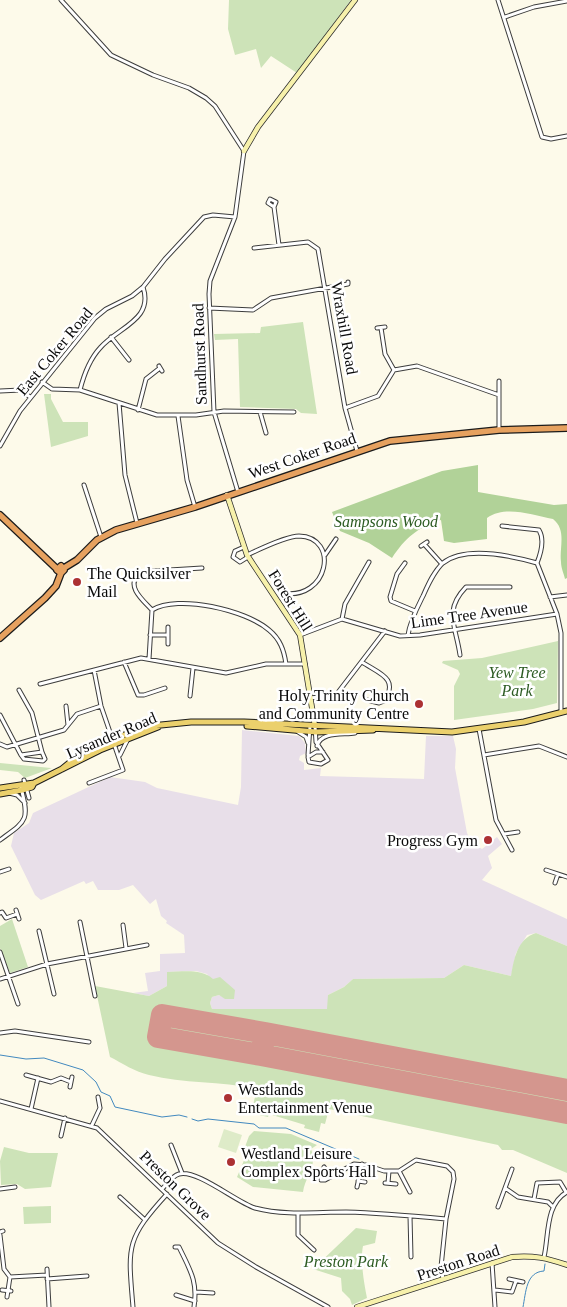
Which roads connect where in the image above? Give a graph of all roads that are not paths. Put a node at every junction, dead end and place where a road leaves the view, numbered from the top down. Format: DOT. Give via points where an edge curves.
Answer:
graph roads {
  1 [pos="61,0"];
  2 [pos="356,0"];
  3 [pos="498,0"];
  4 [pos="567,1"];
  5 [pos="505,17"];
  6 [pos="567,136"];
  7 [pos="247,143"];
  8 [pos="239,144"];
  9 [pos="244,151"];
  10 [pos="274,207"];
  11 [pos="235,217"];
  12 [pos="279,245"];
  13 [pos="254,248"];
  14 [pos="348,284"];
  15 [pos="143,287"];
  16 [pos="325,288"];
  17 [pos="209,308"];
  18 [pos="381,328"];
  19 [pos="111,337"];
  20 [pos="129,360"];
  21 [pos="161,368"];
  22 [pos="394,370"];
  23 [pos="499,381"];
  24 [pos="42,382"];
  25 [pos="80,390"];
  26 [pos="0,391"];
  27 [pos="499,395"];
  28 [pos="30,397"];
  29 [pos="119,404"];
  30 [pos="346,408"];
  31 [pos="138,410"];
  32 [pos="214,412"];
  33 [pos="260,412"];
  34 [pos="294,412"];
  35 [pos="178,416"];
  36 [pos="567,428"];
  37 [pos="499,430"];
  38 [pos="266,433"];
  39 [pos="0,446"];
  40 [pos="357,451"];
  41 [pos="84,485"];
  42 [pos="238,492"];
  43 [pos="227,495"];
  44 [pos="195,506"];
  45 [pos="0,516"];
  46 [pos="138,523"];
  47 [pos="502,526"];
  48 [pos="101,537"];
  49 [pos="336,539"];
  50 [pos="424,544"];
  51 [pos="244,547"];
  52 [pos="325,555"];
  53 [pos="248,556"];
  54 [pos="369,562"];
  55 [pos="405,563"];
  56 [pos="537,563"];
  57 [pos="442,564"];
  58 [pos="202,568"];
  59 [pos="61,570"];
  60 [pos="510,587"];
  61 [pos="282,593"];
  62 [pos="567,595"];
  63 [pos="550,597"];
  64 [pos="152,610"];
  65 [pos="416,611"];
  66 [pos="556,614"];
  67 [pos="342,620"];
  68 [pos="168,627"];
  69 [pos="454,630"];
  70 [pos="385,631"];
  71 [pos="300,634"];
  72 [pos="150,635"];
  73 [pos="168,635"];
  74 [pos="408,635"];
  75 [pos="0,638"];
  76 [pos="168,644"];
  77 [pos="460,655"];
  78 [pos="561,658"];
  79 [pos="567,658"];
  80 [pos="149,659"];
  81 [pos="124,662"];
  82 [pos="362,662"];
  83 [pos="286,664"];
  84 [pos="306,664"];
  85 [pos="194,668"];
  86 [pos="94,670"];
  87 [pos="40,684"];
  88 [pos="165,688"];
  89 [pos="19,690"];
  90 [pos="190,696"];
  91 [pos="310,698"];
  92 [pos="370,700"];
  93 [pos="66,706"];
  94 [pos="101,706"];
  95 [pos="564,712"];
  96 [pos="0,715"];
  97 [pos="240,723"];
  98 [pos="171,724"];
  99 [pos="69,725"];
  100 [pos="313,729"];
  101 [pos="479,729"];
  102 [pos="375,730"];
  103 [pos="295,731"];
  104 [pos="356,732"];
  105 [pos="39,737"];
  106 [pos="131,737"];
  107 [pos="112,738"];
  108 [pos="14,743"];
  109 [pos="0,744"];
  110 [pos="115,744"];
  111 [pos="309,746"];
  112 [pos="318,746"];
  113 [pos="42,752"];
  114 [pos="323,752"];
  115 [pos="21,755"];
  116 [pos="484,755"];
  117 [pos="119,756"];
  118 [pos="308,757"];
  119 [pos="567,757"];
  120 [pos="62,769"];
  121 [pos="89,783"];
  122 [pos="26,785"];
  123 [pos="0,788"];
  124 [pos="3,794"];
  125 [pos="26,803"];
  126 [pos="518,832"];
  127 [pos="504,834"];
  128 [pos="0,840"];
  129 [pos="512,850"];
  130 [pos="10,869"];
  131 [pos="546,870"];
  132 [pos="0,872"];
  133 [pos="558,874"];
  134 [pos="567,876"];
  135 [pos="555,883"];
  136 [pos="0,913"];
  137 [pos="19,919"];
  138 [pos="80,922"];
  139 [pos="123,925"];
  140 [pos="39,931"];
  141 [pos="147,945"];
  142 [pos="126,948"];
  143 [pos="0,952"];
  144 [pos="87,956"];
  145 [pos="47,964"];
  146 [pos="9,976"];
  147 [pos="0,980"];
  148 [pos="54,994"];
  149 [pos="95,996"];
  150 [pos="18,1004"];
  151 [pos="0,1033"];
  152 [pos="89,1042"];
  153 [pos="26,1075"];
  154 [pos="72,1077"];
  155 [pos="38,1078"];
  156 [pos="71,1082"];
  157 [pos="70,1087"];
  158 [pos="98,1097"];
  159 [pos="0,1101"];
  160 [pos="31,1109"];
  161 [pos="65,1118"];
  162 [pos="92,1125"];
  163 [pos="61,1136"];
  164 [pos="171,1145"];
  165 [pos="362,1164"];
  166 [pos="512,1169"];
  167 [pos="399,1170"];
  168 [pos="389,1171"];
  169 [pos="182,1173"];
  170 [pos="331,1177"];
  171 [pos="358,1181"];
  172 [pos="366,1182"];
  173 [pos="396,1184"];
  174 [pos="15,1187"];
  175 [pos="357,1187"];
  176 [pos="505,1188"];
  177 [pos="0,1189"];
  178 [pos="162,1189"];
  179 [pos="410,1192"];
  180 [pos="566,1192"];
  181 [pos="168,1194"];
  182 [pos="120,1197"];
  183 [pos="534,1199"];
  184 [pos="556,1200"];
  185 [pos="548,1202"];
  186 [pos="498,1207"];
  187 [pos="552,1207"];
  188 [pos="298,1214"];
  189 [pos="410,1216"];
  190 [pos="144,1219"];
  191 [pos="446,1219"];
  192 [pos="1,1233"];
  193 [pos="179,1246"];
  194 [pos="314,1250"];
  195 [pos="411,1257"];
  196 [pos="544,1257"];
  197 [pos="492,1262"];
  198 [pos="567,1265"];
  199 [pos="47,1269"];
  200 [pos="47,1275"];
  201 [pos="87,1276"];
  202 [pos="10,1277"];
  203 [pos="47,1279"];
  204 [pos="443,1279"];
  205 [pos="509,1279"];
  206 [pos="516,1281"];
  207 [pos="523,1282"];
  208 [pos="495,1290"];
  209 [pos="196,1292"];
  210 [pos="214,1293"];
  211 [pos="176,1295"];
  212 [pos="7,1297"];
  213 [pos="195,1301"];
  214 [pos="49,1307"];
  215 [pos="134,1307"];
  216 [pos="194,1307"];
  217 [pos="328,1307"];
  218 [pos="357,1307"];
  219 [pos="495,1307"];
  1 -- 8 [label="street" via="111,55 200,92 214,106"];
  2 -- 7 [label="street"];
  3 -- 5 [label="street"];
  4 -- 5 [label="street"];
  5 -- 6 [label="street" via="542,137"];
  7 -- 8 [label="street"];
  7 -- 9 [label="street"];
  8 -- 9 [label="street"];
  9 -- 11 [label="street, Sandhurst Road"];
  10 -- 12 [label="street"];
  11 -- 15 [label="street, East Coker Road" via="204,216"];
  11 -- 17 [label="street, Sandhurst Road" via="210,280"];
  12 -- 13 [label="street, Wraxhill Road"];
  12 -- 16 [label="street, Wraxhill Road" via="308,242 317,246"];
  14 -- 16 [label="street"];
  15 -- 19 [label="street" via="146,298 142,311"];
  15 -- 24 [label="street, East Coker Road" via="95,318"];
  16 -- 17 [label="street" via="272,298 253,310"];
  16 -- 30 [label="street, Wraxhill Road"];
  17 -- 32 [label="street, Sandhurst Road"];
  18 -- 22 [label="street" via="385,354"];
  19 -- 20 [label="street"];
  19 -- 25 [label="street" via="90,361"];
  21 -- 31 [label="street" via="146,379"];
  22 -- 27 [label="street" via="417,366"];
  22 -- 30 [label="street" via="378,396"];
  23 -- 27 [label="street"];
  24 -- 25 [label="street" via="52,389"];
  24 -- 28 [label="street, East Coker Road"];
  25 -- 29 [label="street"];
  26 -- 28 [label="street" via="21,390"];
  27 -- 37 [label="street"];
  28 -- 39 [label="street, East Coker Road"];
  29 -- 31 [label="street"];
  29 -- 46 [label="street" via="125,475"];
  30 -- 40 [label="street, Wraxhill Road"];
  31 -- 35 [label="street"];
  32 -- 33 [label="street"];
  32 -- 35 [label="street"];
  32 -- 42 [label="street, Sandhurst Road"];
  33 -- 34 [label="street"];
  33 -- 38 [label="street"];
  35 -- 44 [label="street" via="187,480"];
  36 -- 37 [label="highway, West Coker Road"];
  37 -- 40 [label="highway, West Coker Road" via="397,439"];
  40 -- 42 [label="highway, West Coker Road"];
  41 -- 48 [label="street"];
  42 -- 43 [label="highway, West Coker Road"];
  43 -- 44 [label="highway, West Coker Road"];
  43 -- 51 [label="street, Forest Hill"];
  44 -- 46 [label="highway, West Coker Road"];
  45 -- 59 [label="highway"];
  46 -- 48 [label="highway, West Coker Road"];
  47 -- 56 [label="street" via="539,530 542,535 541,552"];
  48 -- 59 [label="highway, West Coker Road"];
  49 -- 52 [label="street"];
  50 -- 57 [label="street"];
  51 -- 53 [label="street, Forest Hill"];
  51 -- 53 [label="street" via="235,551 233,557 240,562"];
  52 -- 53 [label="street" via="319,544 296,536"];
  52 -- 61 [label="street" via="322,572 311,588 296,595"];
  53 -- 71 [label="street, Forest Hill"];
  54 -- 67 [label="street" via="345,604"];
  55 -- 65 [label="street" via="397,574 390,597 392,601"];
  56 -- 57 [label="street" via="510,555 468,554"];
  56 -- 63 [label="street"];
  57 -- 65 [label="street"];
  58 -- 64 [label="street" via="138,575 135,589"];
  59 -- 75 [label="highway" via="56,586"];
  60 -- 69 [label="street" via="466,587 452,611"];
  62 -- 63 [label="street"];
  63 -- 66 [label="street"];
  64 -- 72 [label="street"];
  64 -- 83 [label="street" via="170,602 187,602 226,610 251,620 278,639"];
  65 -- 74 [label="street"];
  66 -- 69 [label="street, Lime Tree Avenue"];
  66 -- 78 [label="street" via="561,634"];
  67 -- 70 [label="street, Lime Tree Avenue"];
  67 -- 71 [label="street"];
  68 -- 73 [label="street"];
  69 -- 74 [label="street, Lime Tree Avenue"];
  69 -- 77 [label="street"];
  70 -- 74 [label="street, Lime Tree Avenue"];
  70 -- 82 [label="street"];
  71 -- 84 [label="street, Forest Hill"];
  72 -- 73 [label="street"];
  72 -- 80 [label="street"];
  73 -- 76 [label="street"];
  78 -- 79 [label="street"];
  78 -- 95 [label="street"];
  80 -- 81 [label="street"];
  80 -- 85 [label="street"];
  81 -- 86 [label="street"];
  81 -- 88 [label="street" via="138,694"];
  82 -- 91 [label="street" via="336,695"];
  82 -- 92 [label="street" via="389,679 384,701"];
  83 -- 84 [label="street"];
  83 -- 85 [label="street" via="266,664 226,673"];
  84 -- 91 [label="street, Forest Hill"];
  85 -- 90 [label="street"];
  86 -- 87 [label="street"];
  86 -- 94 [label="street"];
  89 -- 105 [label="street" via="32,713"];
  91 -- 100 [label="street, Forest Hill"];
  93 -- 99 [label="street"];
  94 -- 99 [label="street" via="77,714"];
  94 -- 107 [label="street"];
  95 -- 101 [label="main road, Lysander Road"];
  96 -- 108 [label="street"];
  97 -- 98 [label="main road, Lysander Road"];
  97 -- 100 [label="main road, Lysander Road"];
  97 -- 103 [label="main road, Lysander Road"];
  98 -- 106 [label="main road, Lysander Road"];
  98 -- 107 [label="main road, Lysander Road" via="151,726"];
  99 -- 105 [label="street"];
  100 -- 102 [label="main road, Lysander Road"];
  100 -- 103 [label="main road, Lysander Road"];
  100 -- 104 [label="main road, Lysander Road"];
  100 -- 111 [label="street"];
  100 -- 112 [label="street"];
  101 -- 102 [label="main road, Lysander Road" via="452,732"];
  101 -- 116 [label="street"];
  102 -- 104 [label="main road, Lysander Road"];
  103 -- 111 [label="street" via="306,737"];
  104 -- 112 [label="street" via="325,736"];
  105 -- 108 [label="street"];
  105 -- 113 [label="street"];
  106 -- 110 [label="main road, Lysander Road"];
  106 -- 117 [label="street" via="124,743"];
  107 -- 110 [label="street"];
  107 -- 120 [label="main road, Lysander Road" via="84,751"];
  108 -- 109 [label="street" via="7,747"];
  108 -- 115 [label="street"];
  110 -- 117 [label="street"];
  110 -- 120 [label="main road, Lysander Road"];
  111 -- 118 [label="street"];
  112 -- 114 [label="street"];
  113 -- 115 [label="street"];
  113 -- 115 [label="street" via="43,761 24,759"];
  114 -- 118 [label="street"];
  114 -- 118 [label="street" via="328,759 323,764 310,763"];
  116 -- 119 [label="street" via="539,746"];
  116 -- 127 [label="street" via="496,820"];
  117 -- 121 [label="street" via="123,770"];
  120 -- 122 [label="main road, Lysander Road"];
  122 -- 123 [label="main road"];
  122 -- 124 [label="main road"];
  122 -- 125 [label="street"];
  122 -- 125 [label="street" via="29,798"];
  124 -- 125 [label="street" via="17,795"];
  125 -- 128 [label="street" via="25,820"];
  126 -- 127 [label="street"];
  127 -- 129 [label="street"];
  130 -- 132 [label="street"];
  131 -- 133 [label="street"];
  133 -- 134 [label="street"];
  133 -- 135 [label="street"];
  136 -- 137 [label="street" via="8,918 16,912"];
  138 -- 144 [label="street"];
  139 -- 142 [label="street"];
  140 -- 145 [label="street"];
  141 -- 142 [label="street"];
  142 -- 144 [label="street"];
  143 -- 146 [label="street"];
  144 -- 145 [label="street"];
  144 -- 149 [label="street"];
  145 -- 146 [label="street"];
  145 -- 148 [label="street"];
  146 -- 147 [label="street"];
  146 -- 150 [label="street"];
  151 -- 152 [label="street" via="16,1031"];
  153 -- 155 [label="street"];
  154 -- 156 [label="street"];
  155 -- 156 [label="street" via="52,1082 60,1078"];
  155 -- 160 [label="street"];
  156 -- 157 [label="street"];
  158 -- 162 [label="street" via="102,1108"];
  159 -- 160 [label="street, Preston Grove"];
  160 -- 161 [label="street, Preston Grove"];
  161 -- 162 [label="street, Preston Grove"];
  161 -- 163 [label="street"];
  162 -- 178 [label="street, Preston Grove"];
  164 -- 169 [label="street"];
  165 -- 168 [label="street"];
  165 -- 170 [label="street" via="354,1164"];
  165 -- 171 [label="street"];
  166 -- 176 [label="street"];
  167 -- 168 [label="street"];
  167 -- 179 [label="street"];
  167 -- 191 [label="street" via="416,1160 443,1164 451,1169 454,1179"];
  168 -- 173 [label="street" via="386,1183"];
  169 -- 178 [label="street"];
  169 -- 188 [label="street" via="200,1178 252,1207"];
  171 -- 172 [label="street"];
  171 -- 175 [label="street"];
  174 -- 177 [label="street"];
  176 -- 183 [label="street" via="518,1197"];
  176 -- 186 [label="street"];
  178 -- 181 [label="street, Preston Grove"];
  180 -- 183 [label="street" via="560,1182 537,1183"];
  180 -- 184 [label="street"];
  181 -- 190 [label="street"];
  181 -- 217 [label="street, Preston Grove" via="218,1243"];
  182 -- 190 [label="street"];
  183 -- 185 [label="street"];
  184 -- 185 [label="street"];
  184 -- 187 [label="street"];
  185 -- 187 [label="street"];
  187 -- 196 [label="street"];
  188 -- 189 [label="street" via="346,1212"];
  188 -- 194 [label="street" via="298,1235"];
  189 -- 191 [label="street"];
  189 -- 195 [label="street"];
  190 -- 215 [label="street" via="133,1239 129,1260"];
  191 -- 204 [label="street" via="441,1267"];
  192 -- 202 [label="street" via="4,1269"];
  193 -- 209 [label="street"];
  196 -- 197 [label="street, Preston Road" via="529,1255"];
  196 -- 198 [label="street, Preston Road"];
  197 -- 204 [label="street, Preston Road"];
  197 -- 208 [label="street"];
  199 -- 200 [label="street"];
  200 -- 202 [label="street"];
  200 -- 203 [label="street"];
  201 -- 203 [label="street"];
  202 -- 212 [label="street"];
  203 -- 214 [label="street"];
  204 -- 218 [label="street, Preston Road"];
  205 -- 206 [label="street"];
  206 -- 207 [label="street"];
  206 -- 208 [label="street" via="512,1292"];
  208 -- 219 [label="street"];
  209 -- 210 [label="street"];
  209 -- 213 [label="street"];
  211 -- 213 [label="street"];
  213 -- 216 [label="street"];
}
